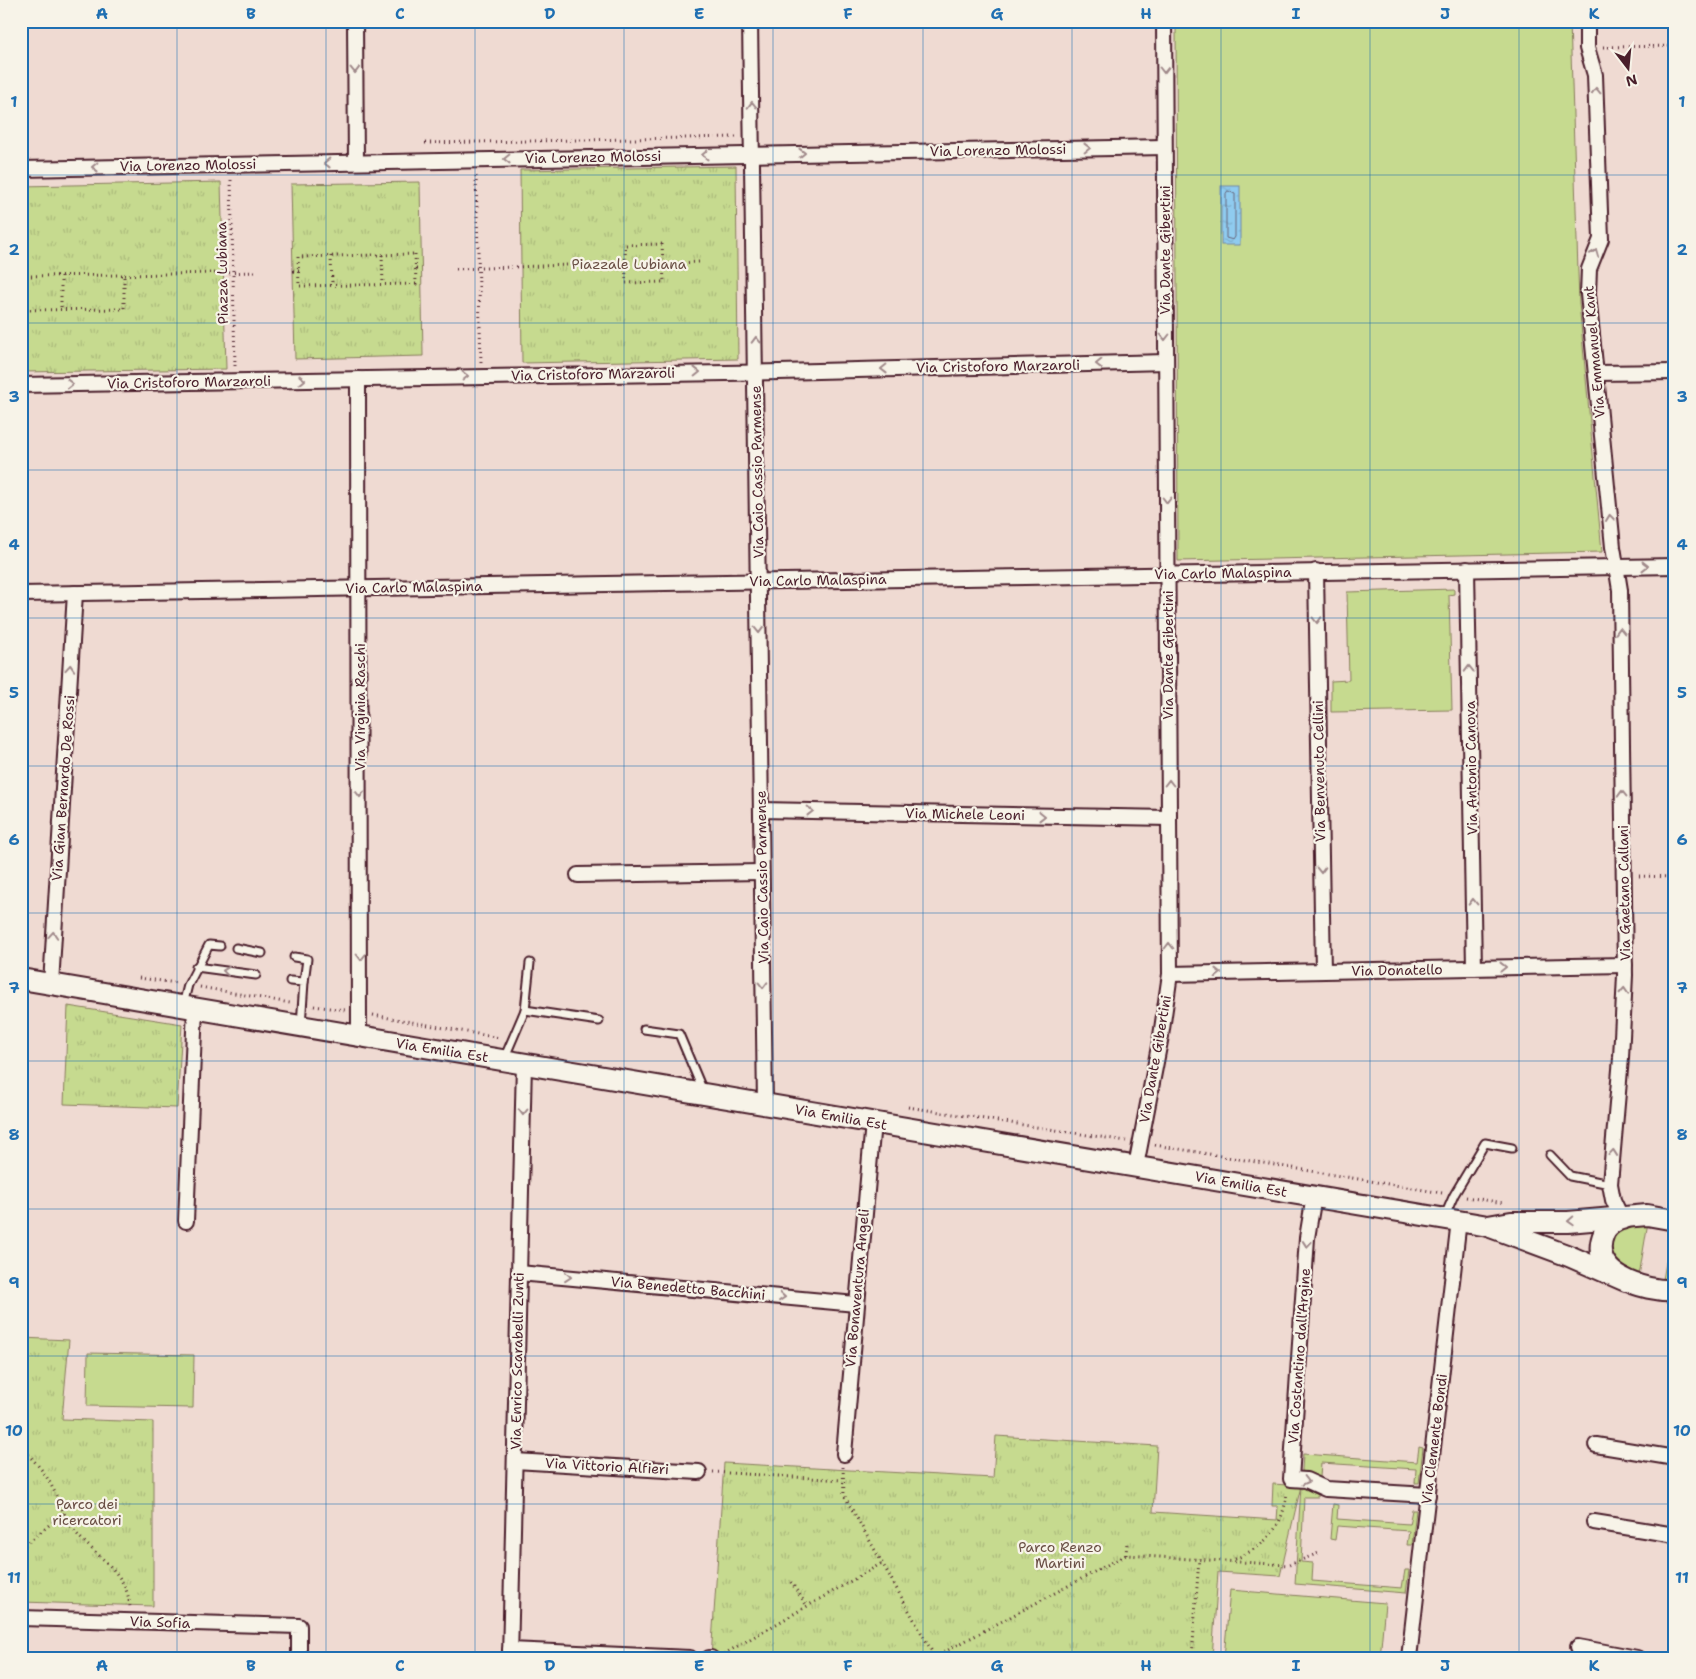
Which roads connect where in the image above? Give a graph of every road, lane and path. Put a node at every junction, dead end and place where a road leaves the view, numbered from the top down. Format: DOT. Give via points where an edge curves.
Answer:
graph roads {
  1 [pos="355,21"];
  2 [pos="750,21"];
  3 [pos="1164,21"];
  4 [pos="1587,21"];
  5 [pos="1675,46"];
  6 [pos="1587,48"];
  7 [pos="1164,147"];
  8 [pos="753,154"];
  9 [pos="356,162"];
  10 [pos="231,165"];
  11 [pos="21,169"];
  12 [pos="477,176"];
  13 [pos="382,255"];
  14 [pos="331,256"];
  15 [pos="699,262"];
  16 [pos="626,264"];
  17 [pos="663,264"];
  18 [pos="479,268"];
  19 [pos="416,269"];
  20 [pos="422,269"];
  21 [pos="456,269"];
  22 [pos="299,271"];
  23 [pos="258,272"];
  24 [pos="293,272"];
  25 [pos="233,273"];
  26 [pos="124,274"];
  27 [pos="21,276"];
  28 [pos="61,276"];
  29 [pos="383,284"];
  30 [pos="332,286"];
  31 [pos="21,310"];
  32 [pos="61,310"];
  33 [pos="1166,362"];
  34 [pos="756,372"];
  35 [pos="1596,372"];
  36 [pos="1675,372"];
  37 [pos="482,376"];
  38 [pos="358,378"];
  39 [pos="235,381"];
  40 [pos="21,385"];
  41 [pos="1616,566"];
  42 [pos="1675,566"];
  43 [pos="1468,569"];
  44 [pos="1316,571"];
  45 [pos="1167,574"];
  46 [pos="758,581"];
  47 [pos="360,588"];
  48 [pos="75,593"];
  49 [pos="21,594"];
  50 [pos="761,810"];
  51 [pos="1169,818"];
  52 [pos="762,872"];
  53 [pos="578,875"];
  54 [pos="1624,876"];
  55 [pos="1675,877"];
  56 [pos="220,946"];
  57 [pos="236,948"];
  58 [pos="262,953"];
  59 [pos="294,957"];
  60 [pos="530,963"];
  61 [pos="1625,965"];
  62 [pos="196,967"];
  63 [pos="1474,968"];
  64 [pos="1323,971"];
  65 [pos="1170,974"];
  66 [pos="256,975"];
  67 [pos="135,977"];
  68 [pos="21,979"];
  69 [pos="290,981"];
  70 [pos="304,982"];
  71 [pos="52,984"];
  72 [pos="188,984"];
  73 [pos="302,1004"];
  74 [pos="189,1007"];
  75 [pos="525,1010"];
  76 [pos="361,1013"];
  77 [pos="599,1021"];
  78 [pos="301,1026"];
  79 [pos="644,1029"];
  80 [pos="359,1036"];
  81 [pos="512,1040"];
  82 [pos="503,1060"];
  83 [pos="524,1063"];
  84 [pos="704,1094"];
  85 [pos="764,1104"];
  86 [pos="906,1107"];
  87 [pos="873,1122"];
  88 [pos="1140,1143"];
  89 [pos="1512,1148"];
  90 [pos="1550,1155"];
  91 [pos="1136,1166"];
  92 [pos="1610,1184"];
  93 [pos="1454,1195"];
  94 [pos="1314,1196"];
  95 [pos="1510,1204"];
  96 [pos="1629,1217"];
  97 [pos="1452,1219"];
  98 [pos="1675,1220"];
  99 [pos="186,1221"];
  100 [pos="1488,1226"];
  101 [pos="520,1273"];
  102 [pos="1626,1281"];
  103 [pos="1675,1290"];
  104 [pos="856,1304"];
  105 [pos="1596,1445"];
  106 [pos="21,1446"];
  107 [pos="844,1454"];
  108 [pos="1675,1458"];
  109 [pos="515,1461"];
  110 [pos="699,1472"];
  111 [pos="723,1473"];
  112 [pos="842,1480"];
  113 [pos="1288,1485"];
  114 [pos="1428,1495"];
  115 [pos="64,1513"];
  116 [pos="1594,1522"];
  117 [pos="1675,1535"];
  118 [pos="1127,1542"];
  119 [pos="21,1548"];
  120 [pos="1321,1552"];
  121 [pos="1126,1554"];
  122 [pos="1199,1558"];
  123 [pos="1233,1560"];
  124 [pos="884,1562"];
  125 [pos="791,1582"];
  126 [pos="807,1606"];
  127 [pos="21,1618"];
  128 [pos="131,1622"];
  129 [pos="1578,1647"];
  130 [pos="510,1654"];
  131 [pos="935,1657"];
  132 [pos="299,1658"];
  133 [pos="690,1658"];
  134 [pos="710,1658"];
  135 [pos="1192,1658"];
  136 [pos="1409,1658"];
  137 [pos="1637,1658"];
  1 -- 9 [label="street, one-way"];
  8 -- 2 [label="street, Via Caio Cassio Parmense, one-way"];
  3 -- 7 [label="street, Via Dante Gibertini, one-way"];
  4 -- 6 [label="street, Via Emmanuel Kant"];
  5 -- 6 [label="path"];
  35 -- 6 [label="street, Via Emmanuel Kant, one-way" via="1588,281 1589,269 1601,240 1595,75"];
  8 -- 7 [label="street, Via Lorenzo Molossi, one-way"];
  7 -- 33 [label="street, Via Dante Gibertini, one-way"];
  8 -- 9 [label="street, Via Lorenzo Molossi, one-way"];
  34 -- 8 [label="street, Via Caio Cassio Parmense, one-way"];
  9 -- 10 [label="street, Via Lorenzo Molossi, one-way"];
  10 -- 11 [label="street, Via Lorenzo Molossi, one-way"];
  10 -- 25 [label="path, Piazza Lubiana"];
  12 -- 18 [label="path"];
  13 -- 14 [label="path"];
  13 -- 19 [label="path" via="415,254"];
  13 -- 29 [label="path"];
  14 -- 22 [label="path" via="298,257"];
  14 -- 30 [label="path"];
  15 -- 17 [label="path"];
  16 -- 17 [label="path" via="626,283 664,282"];
  16 -- 17 [label="path" via="625,245 662,244"];
  16 -- 18 [label="path"];
  18 -- 21 [label="path"];
  18 -- 37 [label="path"];
  19 -- 20 [label="path"];
  19 -- 29 [label="path" via="416,284"];
  22 -- 24 [label="path"];
  22 -- 30 [label="path" via="299,286"];
  23 -- 25 [label="path"];
  25 -- 26 [label="path"];
  25 -- 39 [label="path, Piazza Lubiana"];
  26 -- 28 [label="path"];
  26 -- 32 [label="path" via="124,308"];
  27 -- 28 [label="path"];
  28 -- 32 [label="path"];
  29 -- 30 [label="path"];
  31 -- 32 [label="path"];
  33 -- 34 [label="street, Via Cristoforo Marzaroli, one-way"];
  33 -- 45 [label="street, Via Dante Gibertini, one-way"];
  37 -- 34 [label="street, Via Cristoforo Marzaroli, one-way"];
  34 -- 46 [label="street, Via Caio Cassio Parmense"];
  35 -- 36 [label="street"];
  41 -- 35 [label="street, Via Emmanuel Kant, one-way"];
  38 -- 37 [label="street, Via Cristoforo Marzaroli, one-way"];
  39 -- 38 [label="street, Via Cristoforo Marzaroli, one-way"];
  38 -- 47 [label="street, Via Virginia Raschi"];
  40 -- 39 [label="street, Via Cristoforo Marzaroli, one-way"];
  41 -- 42 [label="street, Via Carlo Malaspina, one-way"];
  41 -- 43 [label="street, Via Carlo Malaspina"];
  54 -- 41 [label="street, Via Gaetano Callani, one-way" via="1620,590"];
  43 -- 44 [label="street, Via Carlo Malaspina"];
  63 -- 43 [label="street, Via Antonio Canova, one-way"];
  44 -- 45 [label="street, Via Carlo Malaspina"];
  44 -- 64 [label="street, Via Benvenuto Cellini, one-way"];
  45 -- 46 [label="street, Via Carlo Malaspina"];
  51 -- 45 [label="street, Via Dante Gibertini, one-way"];
  46 -- 47 [label="street, Via Carlo Malaspina"];
  46 -- 50 [label="street, Via Caio Cassio Parmense, one-way"];
  47 -- 48 [label="street, Via Carlo Malaspina"];
  47 -- 76 [label="street, Via Virginia Raschi, one-way"];
  48 -- 49 [label="street, Via Carlo Malaspina"];
  71 -- 48 [label="street, Via Gian Bernardo De Rossi, one-way"];
  50 -- 51 [label="street, Via Michele Leoni, one-way"];
  50 -- 52 [label="street, Via Caio Cassio Parmense"];
  65 -- 51 [label="street, Via Dante Gibertini, one-way"];
  52 -- 53 [label="street"];
  52 -- 85 [label="street, Via Caio Cassio Parmense, one-way"];
  54 -- 55 [label="path"];
  54 -- 61 [label="street, Via Gaetano Callani"];
  56 -- 62 [label="lane" via="208,945"];
  57 -- 58 [label="lane"];
  59 -- 70 [label="lane" via="307,959"];
  60 -- 75 [label="lane"];
  63 -- 61 [label="street, Via Donatello, one-way"];
  92 -- 61 [label="street, Via Gaetano Callani, one-way"];
  66 -- 62 [label="lane, one-way"];
  62 -- 72 [label="lane"];
  63 -- 64 [label="street, Via Donatello"];
  65 -- 64 [label="street, Via Donatello, one-way"];
  65 -- 88 [label="street, Via Dante Gibertini"];
  67 -- 72 [label="path"];
  68 -- 71 [label="main road, Via Emilia Est"];
  69 -- 70 [label="lane"];
  70 -- 73 [label="lane"];
  71 -- 74 [label="main road, Via Emilia Est"];
  72 -- 73 [label="path"];
  72 -- 74 [label="lane"];
  73 -- 76 [label="path"];
  73 -- 78 [label="lane"];
  74 -- 78 [label="main road, Via Emilia Est"];
  74 -- 99 [label="street"];
  75 -- 77 [label="lane"];
  75 -- 81 [label="lane"];
  76 -- 80 [label="street, Via Virginia Raschi"];
  76 -- 81 [label="path"];
  78 -- 80 [label="main road, Via Emilia Est"];
  79 -- 84 [label="lane" via="679,1034"];
  80 -- 82 [label="main road, Via Emilia Est"];
  81 -- 82 [label="lane"];
  82 -- 83 [label="main road, Via Emilia Est"];
  83 -- 84 [label="main road, Via Emilia Est"];
  83 -- 101 [label="street, Via Enrico Scarabelli Zunti, one-way"];
  84 -- 85 [label="main road, Via Emilia Est"];
  85 -- 87 [label="main road, Via Emilia Est"];
  86 -- 88 [label="path"];
  87 -- 91 [label="main road, Via Emilia Est"];
  87 -- 104 [label="street, Via Bonaventura Angeli"];
  88 -- 91 [label="street, Via Dante Gibertini"];
  88 -- 93 [label="path"];
  89 -- 93 [label="lane" via="1485,1143"];
  90 -- 92 [label="lane" via="1570,1176"];
  91 -- 94 [label="main road, Via Emilia Est"];
  92 -- 96 [label="street, Via Gaetano Callani" via="1613,1200"];
  93 -- 95 [label="path"];
  93 -- 97 [label="lane"];
  94 -- 97 [label="main road, Via Emilia Est"];
  94 -- 114 [label="street, Via Costantino dall'Argine, one-way" via="1307,1238 1291,1479 1306,1480 1326,1489"];
  96 -- 98 [label="main road, Via Emilia Est" via="1658,1216"];
  96 -- 100 [label="main road, Via Emilia Est, one-way" via="1511,1222"];
  96 -- 102 [label="main road, Via Emilia Est" via="1617,1219 1606,1228 1600,1243 1605,1264"];
  97 -- 100 [label="main road, Via Emilia Est"];
  97 -- 114 [label="street, Via Clemente Bondi"];
  100 -- 102 [label="main road, Via Emilia Est"];
  101 -- 104 [label="street, Via Benedetto Bacchini, one-way"];
  101 -- 109 [label="street, Via Enrico Scarabelli Zunti"];
  102 -- 103 [label="main road, Via Emilia Est" via="1654,1289"];
  104 -- 107 [label="street, Via Bonaventura Angeli"];
  105 -- 108 [label="street"];
  106 -- 115 [label="path" via="50,1482"];
  107 -- 112 [label="path"];
  109 -- 110 [label="street, Via Vittorio Alfieri"];
  109 -- 130 [label="street, Via Enrico Scarabelli Zunti"];
  111 -- 112 [label="path"];
  112 -- 124 [label="path" via="844,1495"];
  113 -- 123 [label="path" via="1284,1514 1275,1528 1256,1548"];
  114 -- 136 [label="street, Via Clemente Bondi"];
  115 -- 119 [label="path"];
  115 -- 128 [label="path" via="89,1548 103,1556 125,1587"];
  116 -- 117 [label="street"];
  118 -- 121 [label="path"];
  120 -- 123 [label="path" via="1289,1565"];
  121 -- 122 [label="path"];
  121 -- 131 [label="path"];
  122 -- 123 [label="path"];
  122 -- 135 [label="path"];
  124 -- 126 [label="path"];
  124 -- 131 [label="path"];
  125 -- 126 [label="path"];
  126 -- 134 [label="path" via="727,1653"];
  127 -- 128 [label="street, Via Sofia"];
  128 -- 132 [label="street, Via Sofia" via="299,1626"];
  129 -- 137 [label="street"];
  130 -- 133 [label="street"];
}
